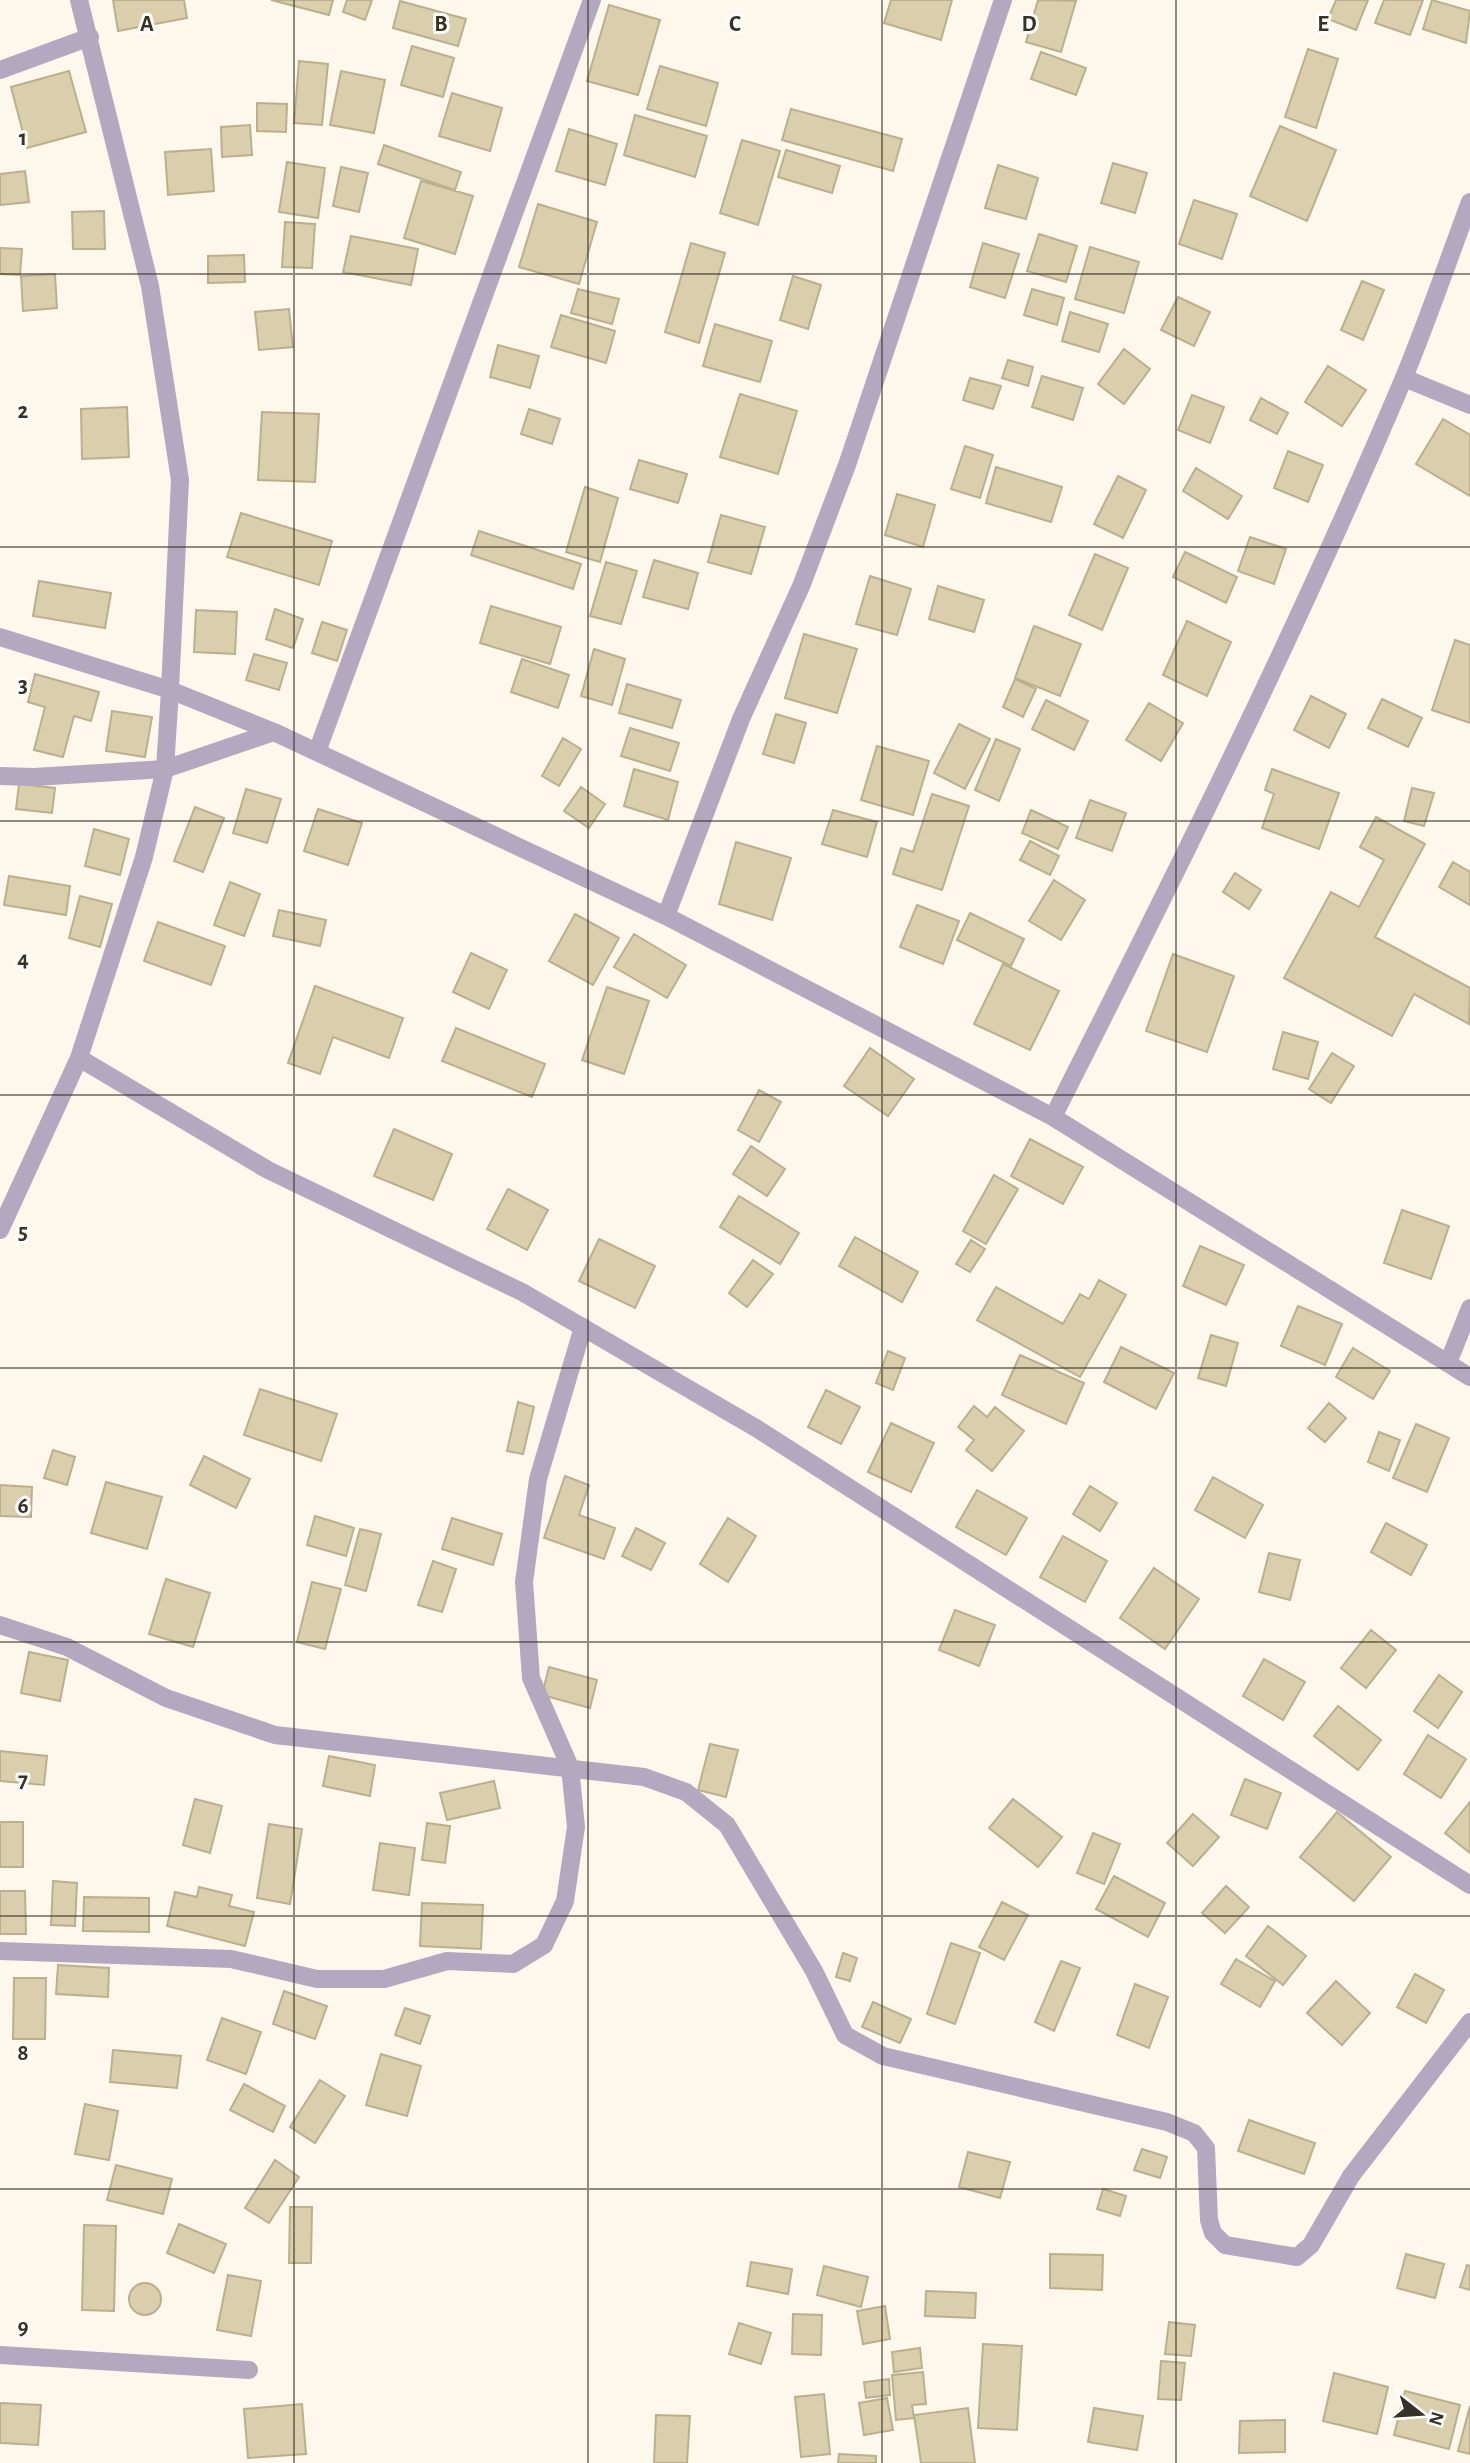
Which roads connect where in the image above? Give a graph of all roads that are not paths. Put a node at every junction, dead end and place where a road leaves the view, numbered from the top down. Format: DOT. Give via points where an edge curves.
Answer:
graph roads {
  1 [pos="79,0"];
  2 [pos="592,0"];
  3 [pos="1003,0"];
  4 [pos="90,37"];
  5 [pos="0,70"];
  6 [pos="1470,202"];
  7 [pos="1404,378"];
  8 [pos="1470,405"];
  9 [pos="0,637"];
  10 [pos="170,690"];
  11 [pos="274,732"];
  12 [pos="317,752"];
  13 [pos="164,769"];
  14 [pos="0,776"];
  15 [pos="667,916"];
  16 [pos="79,1058"];
  17 [pos="1053,1116"];
  18 [pos="1,1223"];
  19 [pos="1470,1308"];
  20 [pos="583,1327"];
  21 [pos="1448,1363"];
  22 [pos="1470,1377"];
  23 [pos="0,1625"];
  24 [pos="570,1767"];
  25 [pos="1470,1885"];
  26 [pos="0,1951"];
  27 [pos="1470,2022"];
  28 [pos="0,2355"];
  29 [pos="249,2370"];
  1 -- 4 [label="street"];
  2 -- 12 [label="street"];
  3 -- 15 [label="street" via="846,465 802,584 741,719"];
  4 -- 5 [label="street"];
  4 -- 10 [label="street" via="150,286 180,480"];
  6 -- 7 [label="street"];
  7 -- 8 [label="street"];
  7 -- 17 [label="street" via="1292,635"];
  9 -- 10 [label="street"];
  10 -- 11 [label="street"];
  10 -- 13 [label="street"];
  11 -- 12 [label="street"];
  11 -- 13 [label="street"];
  12 -- 15 [label="street"];
  13 -- 14 [label="street"];
  13 -- 16 [label="street" via="144,857"];
  15 -- 17 [label="street"];
  16 -- 18 [label="street"];
  16 -- 20 [label="street" via="268,1170 522,1292"];
  17 -- 21 [label="street"];
  19 -- 21 [label="street"];
  20 -- 24 [label="street" via="538,1479 524,1583 531,1678"];
  20 -- 25 [label="street" via="756,1428"];
  21 -- 22 [label="street"];
  23 -- 24 [label="street" via="67,1647 166,1698 275,1735"];
  24 -- 26 [label="street" via="576,1827 565,1901 544,1945 513,1964 447,1961 384,1979 317,1979 231,1959"];
  24 -- 27 [label="street" via="644,1777 686,1792 727,1825 814,1971 845,2035 883,2056 1167,2122 1194,2133 1206,2148 1213,2233 1225,2245 1297,2257 1311,2245 1351,2176"];
  28 -- 29 [label="street"];
}
